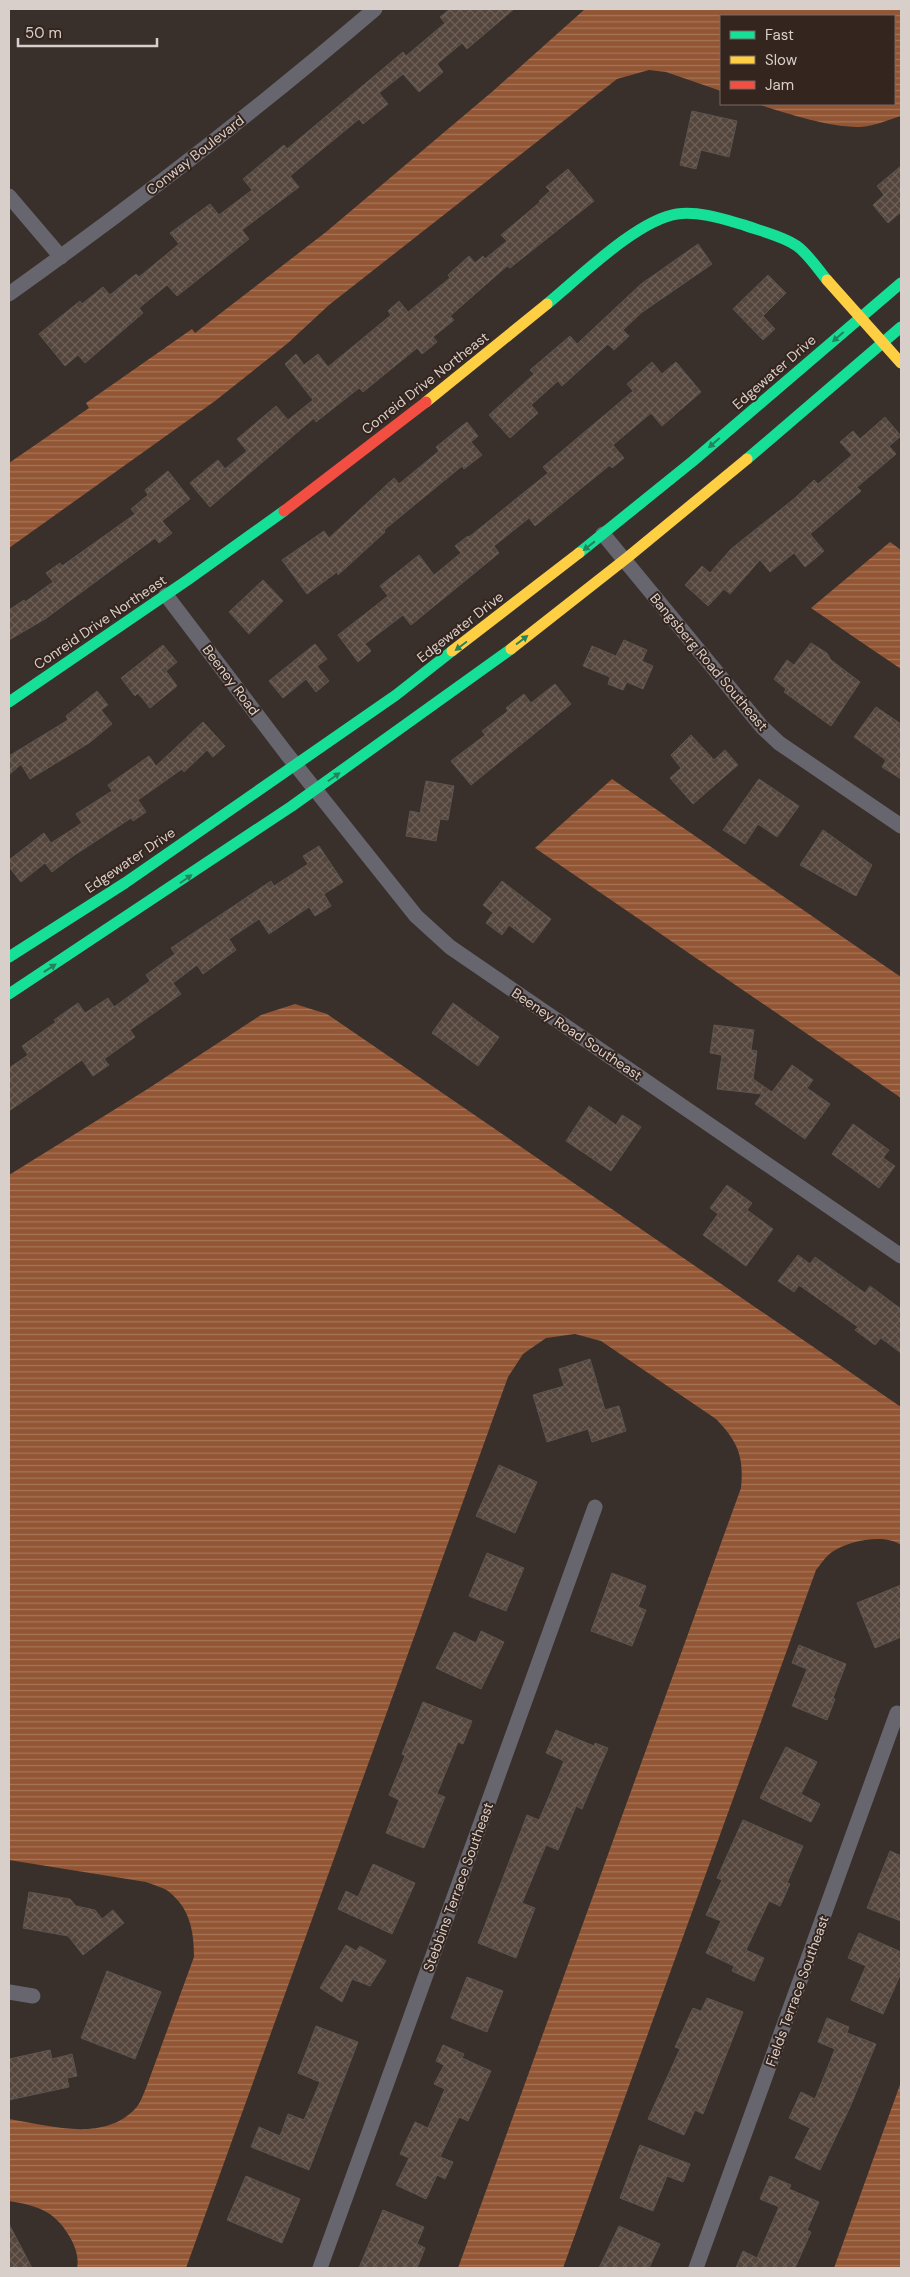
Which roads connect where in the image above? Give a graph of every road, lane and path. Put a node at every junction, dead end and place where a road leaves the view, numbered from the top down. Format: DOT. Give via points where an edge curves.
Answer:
graph roads {
  1 [pos="375,9"];
  2 [pos="9,196"];
  3 [pos="61,257"];
  4 [pos="901,282"];
  5 [pos="9,294"];
  6 [pos="862,317"];
  7 [pos="901,327"];
  8 [pos="883,342"];
  9 [pos="901,363"];
  10 [pos="603,534"];
  11 [pos="624,560"];
  12 [pos="166,595"];
  13 [pos="9,702"];
  14 [pos="296,765"];
  15 [pos="316,790"];
  16 [pos="901,826"];
  17 [pos="9,957"];
  18 [pos="9,994"];
  19 [pos="901,1256"];
  20 [pos="595,1507"];
  21 [pos="897,1713"];
  22 [pos="9,1992"];
  23 [pos="34,1996"];
  24 [pos="320,2268"];
  25 [pos="696,2268"];
  1 -- 3 [label="street, Conway Boulevard" via="238,122"];
  2 -- 3 [label="street"];
  3 -- 5 [label="street, Conway Boulevard"];
  4 -- 6 [label="street, Edgewater Drive"];
  6 -- 8 [label="street, Conreid Drive Northeast"];
  6 -- 10 [label="street, Edgewater Drive, one-way"];
  6 -- 12 [label="street, Conreid Drive Northeast" via="797,246 774,235 702,215 679,214 654,220 632,234 380,438"];
  7 -- 8 [label="street"];
  8 -- 9 [label="street, Conreid Drive Northeast"];
  8 -- 11 [label="street"];
  10 -- 11 [label="street, Bangsberg Road Southeast"];
  10 -- 14 [label="street, Edgewater Drive, one-way" via="396,694"];
  15 -- 11 [label="street, one-way" via="458,688"];
  11 -- 16 [label="street, Bangsberg Road Southeast" via="762,727 779,743"];
  12 -- 13 [label="street, Conreid Drive Northeast"];
  12 -- 14 [label="street, Beeney Road"];
  14 -- 15 [label="street, Beeney Road Southeast"];
  14 -- 17 [label="street, Edgewater Drive" via="125,883"];
  18 -- 15 [label="street, one-way"];
  15 -- 19 [label="street, Beeney Road Southeast" via="416,916 450,947"];
  20 -- 24 [label="street, Stebbins Terrace Southeast"];
  21 -- 25 [label="street, Fields Terrace Southeast"];
  22 -- 23 [label="street"];
}
